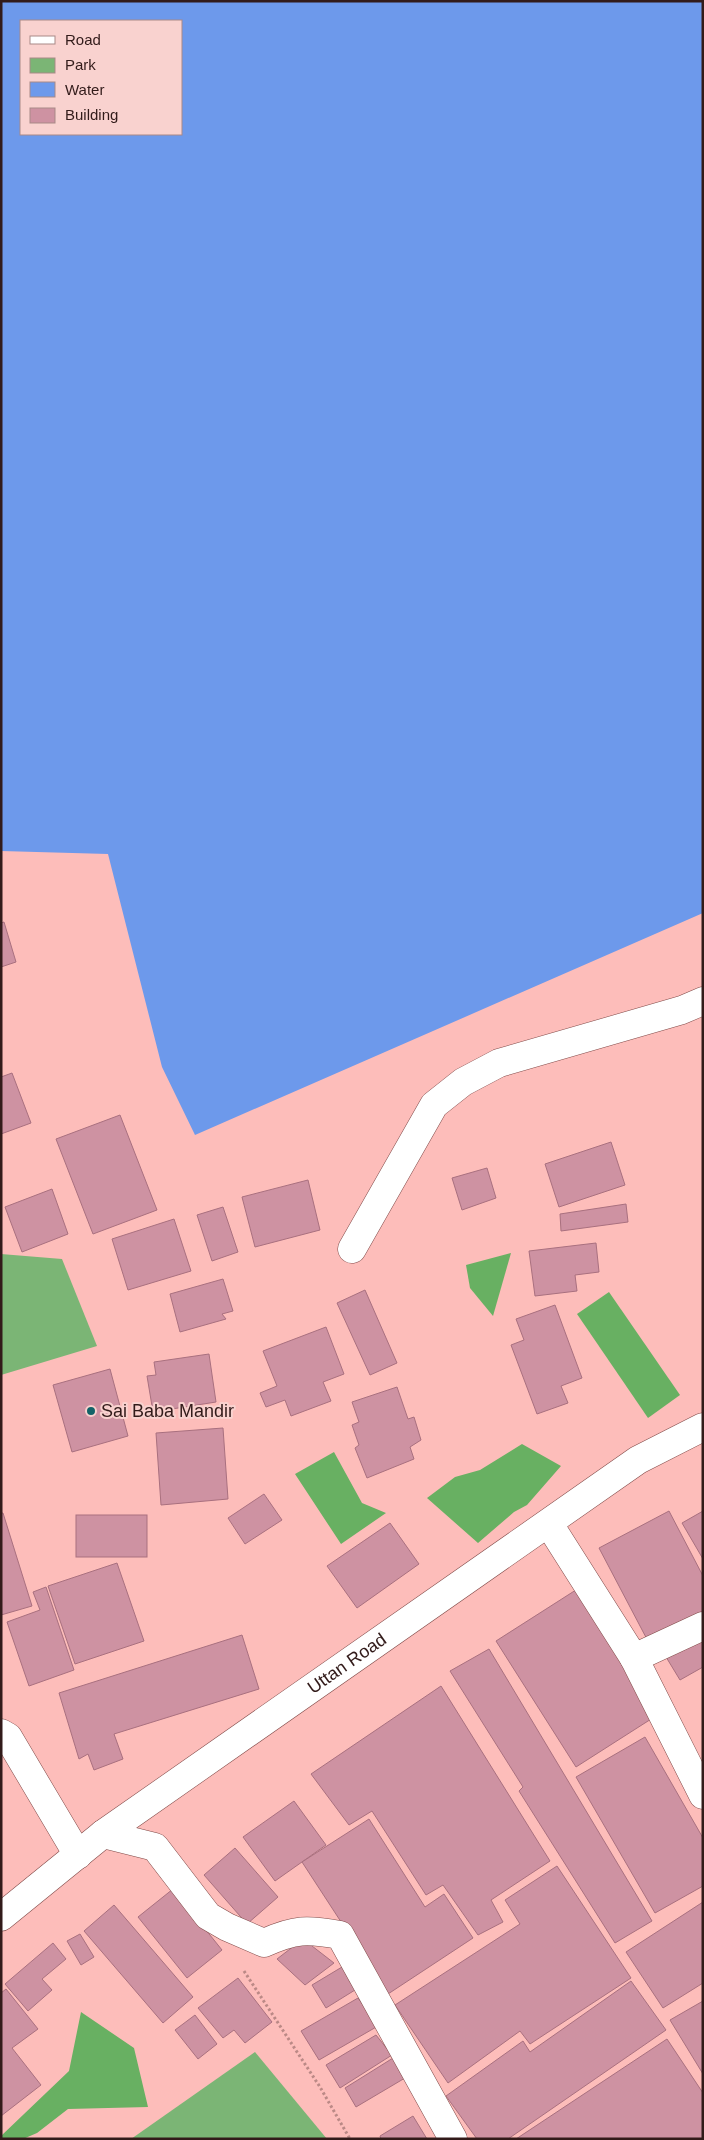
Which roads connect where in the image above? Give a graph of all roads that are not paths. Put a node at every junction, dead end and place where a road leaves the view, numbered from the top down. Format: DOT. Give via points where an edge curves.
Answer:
graph roads {
  1 [pos="703,1001"];
  2 [pos="352,1249"];
  3 [pos="703,1427"];
  4 [pos="549,1524"];
  5 [pos="703,1626"];
  6 [pos="634,1658"];
  7 [pos="1,1733"];
  8 [pos="703,1795"];
  9 [pos="103,1834"];
  10 [pos="78,1855"];
  11 [pos="1,1917"];
  12 [pos="453,2139"];
  1 -- 2 [label="street" via="682,1010 499,1063 463,1082 434,1105"];
  3 -- 4 [label="street, Uttan Road" via="638,1460"];
  4 -- 6 [label="street"];
  4 -- 9 [label="street, Uttan Road"];
  5 -- 6 [label="street"];
  6 -- 8 [label="street"];
  7 -- 10 [label="street" via="8,1737"];
  9 -- 10 [label="street, Uttan Road"];
  9 -- 12 [label="street" via="155,1847 208,1916 264,1943 288,1932 317,1931 340,1935"];
  10 -- 11 [label="street, Uttan Road"];
}
